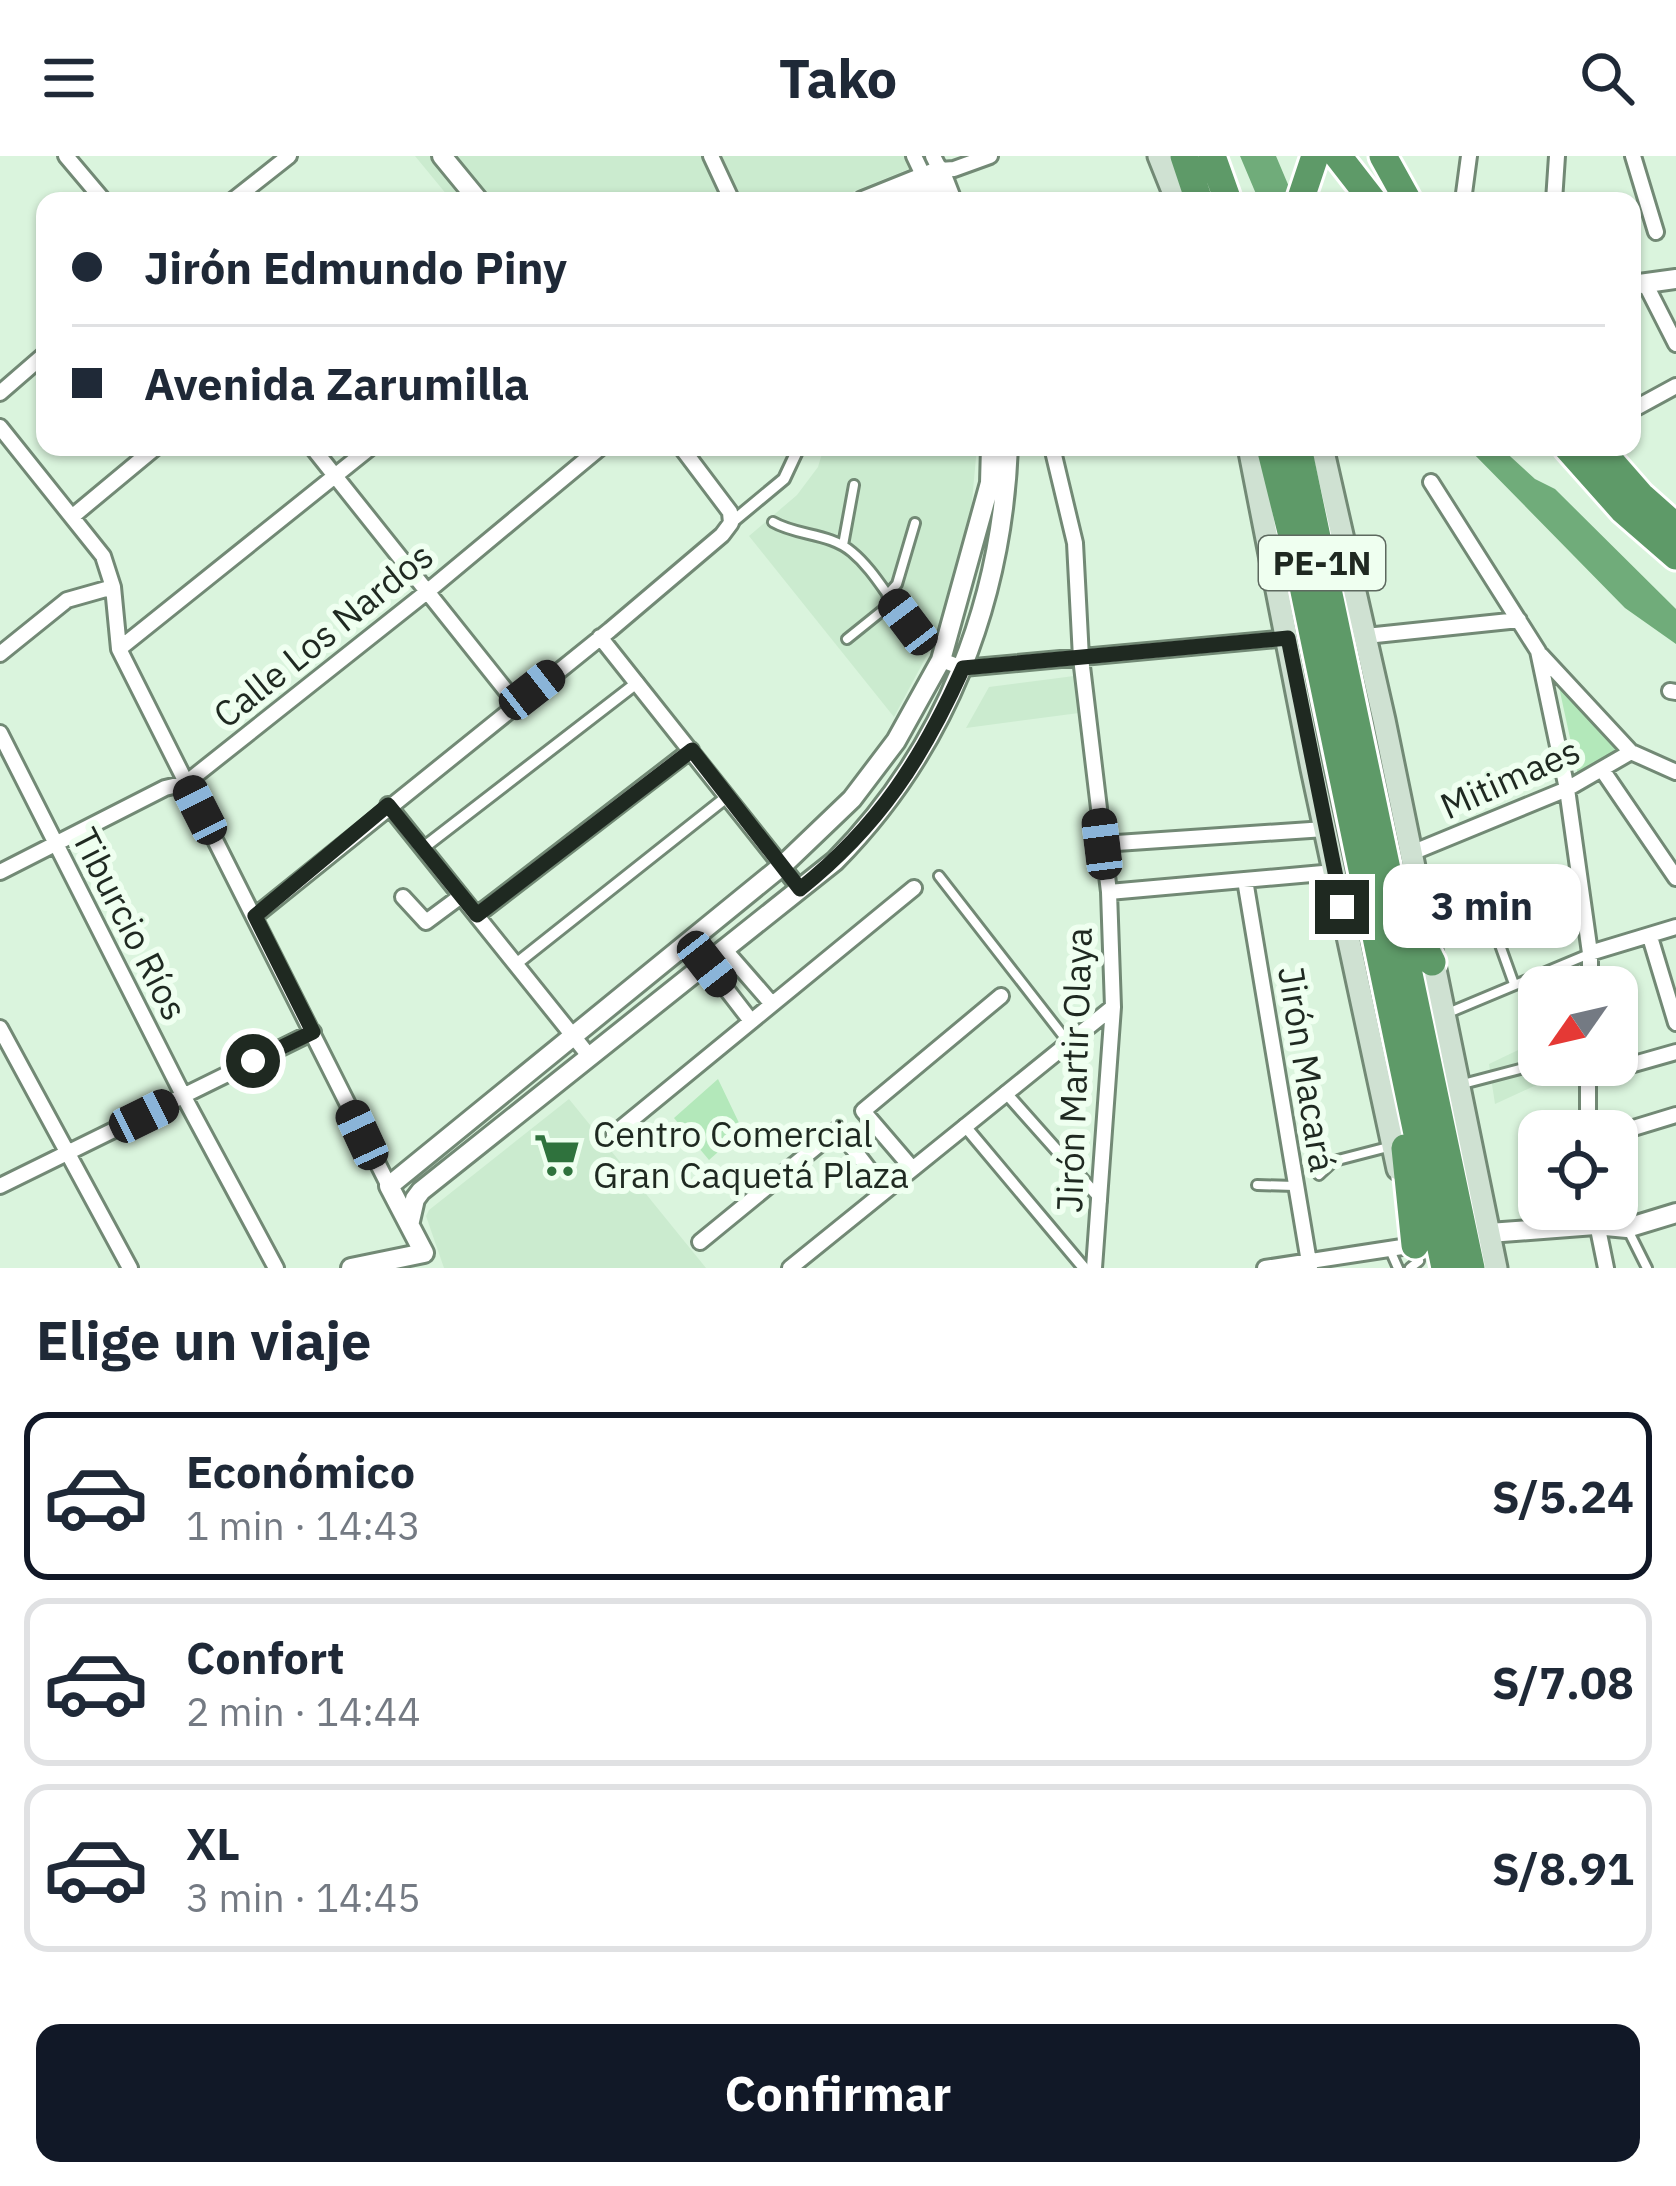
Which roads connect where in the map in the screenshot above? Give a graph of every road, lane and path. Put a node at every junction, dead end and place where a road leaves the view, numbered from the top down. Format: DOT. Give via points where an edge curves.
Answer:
graph roads {
  1 [pos="66,156"];
  2 [pos="289,156"];
  3 [pos="442,156"];
  4 [pos="711,156"];
  5 [pos="914,156"];
  6 [pos="990,156"];
  7 [pos="1159,156"];
  8 [pos="1383,156"];
  9 [pos="1469,156"];
  10 [pos="1557,156"];
  11 [pos="1633,156"];
  12 [pos="1191,158"];
  13 [pos="1321,160"];
  14 [pos="937,178"];
  15 [pos="96,192"];
  16 [pos="243,192"];
  17 [pos="472,192"];
  18 [pos="728,192"];
  19 [pos="892,192"];
  20 [pos="1173,192"];
  21 [pos="1197,192"];
  22 [pos="1220,192"];
  23 [pos="1305,192"];
  24 [pos="1362,192"];
  25 [pos="1403,192"];
  26 [pos="1464,192"];
  27 [pos="1555,192"];
  28 [pos="1656,232"];
  29 [pos="1676,278"];
  30 [pos="1641,284"];
  31 [pos="1641,287"];
  32 [pos="1676,344"];
  33 [pos="36,362"];
  34 [pos="1676,386"];
  35 [pos="0,393"];
  36 [pos="1641,405"];
  37 [pos="0,427"];
  38 [pos="145,456"];
  39 [pos="319,456"];
  40 [pos="359,456"];
  41 [pos="590,456"];
  42 [pos="688,456"];
  43 [pos="795,456"];
  44 [pos="991,456"];
  45 [pos="1007,456"];
  46 [pos="1054,456"];
  47 [pos="1251,456"];
  48 [pos="1272,456"];
  49 [pos="1300,456"];
  50 [pos="1324,456"];
  51 [pos="1577,456"];
  52 [pos="1603,456"];
  53 [pos="335,475"];
  54 [pos="1430,482"];
  55 [pos="854,485"];
  56 [pos="1631,502"];
  57 [pos="73,516"];
  58 [pos="772,521"];
  59 [pos="731,523"];
  60 [pos="915,523"];
  61 [pos="1676,527"];
  62 [pos="843,544"];
  63 [pos="1676,556"];
  64 [pos="113,587"];
  65 [pos="428,591"];
  66 [pos="890,598"];
  67 [pos="1519,620"];
  68 [pos="1366,636"];
  69 [pos="600,638"];
  70 [pos="1288,638"];
  71 [pos="847,639"];
  72 [pos="119,649"];
  73 [pos="944,651"];
  74 [pos="1538,651"];
  75 [pos="0,653"];
  76 [pos="1081,658"];
  77 [pos="963,668"];
  78 [pos="638,682"];
  79 [pos="516,703"];
  80 [pos="0,733"];
  81 [pos="692,750"];
  82 [pos="1631,752"];
  83 [pos="1603,771"];
  84 [pos="1676,772"];
  85 [pos="186,782"];
  86 [pos="1568,789"];
  87 [pos="728,796"];
  88 [pos="853,800"];
  89 [pos="388,805"];
  90 [pos="877,819"];
  91 [pos="1325,829"];
  92 [pos="56,844"];
  93 [pos="1102,844"];
  94 [pos="423,848"];
  95 [pos="1409,854"];
  96 [pos="783,865"];
  97 [pos="0,872"];
  98 [pos="1334,872"];
  99 [pos="939,876"];
  100 [pos="1676,878"];
  101 [pos="1245,880"];
  102 [pos="1392,886"];
  103 [pos="914,888"];
  104 [pos="800,889"];
  105 [pos="1108,892"];
  106 [pos="1482,895"];
  107 [pos="461,896"];
  108 [pos="403,898"];
  109 [pos="477,915"];
  110 [pos="255,916"];
  111 [pos="1676,927"];
  112 [pos="1650,937"];
  113 [pos="725,950"];
  114 [pos="1590,953"];
  115 [pos="1432,962"];
  116 [pos="516,964"];
  117 [pos="707,964"];
  118 [pos="1590,966"];
  119 [pos="1514,984"];
  120 [pos="1001,996"];
  121 [pos="772,1004"];
  122 [pos="1113,1007"];
  123 [pos="1445,1015"];
  124 [pos="751,1021"];
  125 [pos="1676,1023"];
  126 [pos="0,1028"];
  127 [pos="313,1032"];
  128 [pos="572,1034"];
  129 [pos="1068,1042"];
  130 [pos="1676,1052"];
  131 [pos="590,1057"];
  132 [pos="1638,1060"];
  133 [pos="1518,1070"];
  134 [pos="1459,1085"];
  135 [pos="1006,1091"];
  136 [pos="184,1097"];
  137 [pos="1676,1115"];
  138 [pos="964,1125"];
  139 [pos="1638,1127"];
  140 [pos="614,1135"];
  141 [pos="1393,1145"];
  142 [pos="65,1154"];
  143 [pos="911,1167"];
  144 [pos="1319,1174"];
  145 [pos="1257,1185"];
  146 [pos="0,1186"];
  147 [pos="389,1186"];
  148 [pos="1296,1186"];
  149 [pos="884,1189"];
  150 [pos="1101,1200"];
  151 [pos="1676,1213"];
  152 [pos="410,1221"];
  153 [pos="1638,1225"];
  154 [pos="1518,1229"];
  155 [pos="1597,1230"];
  156 [pos="1629,1230"];
  157 [pos="1489,1233"];
  158 [pos="700,1242"];
  159 [pos="426,1260"];
  160 [pos="1414,1261"];
  161 [pos="1309,1265"];
  162 [pos="130,1268"];
  163 [pos="276,1268"];
  164 [pos="352,1268"];
  165 [pos="790,1268"];
  166 [pos="1084,1268"];
  167 [pos="1094,1268"];
  168 [pos="1264,1268"];
  169 [pos="1471,1268"];
  170 [pos="1496,1268"];
  171 [pos="1606,1268"];
  172 [pos="1647,1268"];
  1 -- 15 [label="street"];
  2 -- 16 [label="street"];
  3 -- 17 [label="street"];
  4 -- 18 [label="street"];
  5 -- 14 [label="street"];
  6 -- 14 [label="street"];
  7 -- 20 [label="main road"];
  8 -- 25 [label="highway"];
  9 -- 26 [label="street"];
  10 -- 27 [label="street"];
  11 -- 28 [label="street"];
  12 -- 21 [label="highway"];
  12 -- 22 [label="highway"];
  13 -- 23 [label="highway"];
  13 -- 24 [label="highway"];
  14 -- 19 [label="street"];
  29 -- 30 [label="street"];
  31 -- 32 [label="street"];
  33 -- 35 [label="street"];
  34 -- 36 [label="street"];
  37 -- 57 [label="street"];
  38 -- 57 [label="street"];
  39 -- 53 [label="street"];
  40 -- 53 [label="street"];
  41 -- 65 [label="street, Calle Los Nardos"];
  42 -- 59 [label="street"];
  43 -- 59 [label="street" via="784,479"];
  44 -- 73 [label="street"];
  45 -- 77 [label="street" via="1000,529"];
  46 -- 76 [label="street, Jirón Martir Olaya" via="1076,543"];
  47 -- 70 [label="main road"];
  48 -- 160 [label="highway, PE-1N" via="1400,1048"];
  49 -- 102 [label="highway, PE-1N"];
  50 -- 68 [label="main road"];
  51 -- 56 [label="highway"];
  52 -- 56 [label="highway"];
  53 -- 65 [label="street"];
  53 -- 72 [label="street"];
  54 -- 67 [label="street"];
  55 -- 62 [label="lane"];
  56 -- 61 [label="highway"];
  56 -- 63 [label="highway"];
  57 -- 64 [label="street" via="103,556"];
  58 -- 62 [label="lane"];
  59 -- 69 [label="street"];
  60 -- 66 [label="lane"];
  62 -- 66 [label="lane"];
  64 -- 72 [label="street"];
  64 -- 75 [label="street" via="67,600"];
  65 -- 79 [label="street"];
  65 -- 85 [label="street, Calle Los Nardos"];
  66 -- 71 [label="lane"];
  66 -- 73 [label="lane"];
  67 -- 68 [label="street"];
  67 -- 74 [label="street"];
  68 -- 95 [label="main road"];
  69 -- 78 [label="street"];
  69 -- 79 [label="street"];
  70 -- 76 [label="street"];
  70 -- 91 [label="main road"];
  72 -- 85 [label="street"];
  73 -- 77 [label="street"];
  73 -- 88 [label="street"];
  74 -- 82 [label="street"];
  74 -- 86 [label="street"];
  76 -- 77 [label="street"];
  76 -- 93 [label="street, Jirón Martir Olaya"];
  77 -- 90 [label="street" via="928,743"];
  78 -- 81 [label="street"];
  78 -- 94 [label="street"];
  79 -- 89 [label="street"];
  80 -- 92 [label="street, Tiburcio Ríos"];
  81 -- 87 [label="street"];
  81 -- 109 [label="street"];
  82 -- 83 [label="street, Mitimaes"];
  82 -- 84 [label="street"];
  83 -- 86 [label="street, Mitimaes"];
  83 -- 100 [label="street"];
  85 -- 92 [label="street, Calle Los Nardos"];
  85 -- 110 [label="street"];
  86 -- 95 [label="street, Mitimaes"];
  86 -- 114 [label="street"];
  87 -- 96 [label="street"];
  87 -- 116 [label="street"];
  88 -- 90 [label="street"];
  88 -- 96 [label="street"];
  89 -- 94 [label="street"];
  89 -- 110 [label="street"];
  90 -- 104 [label="street"];
  91 -- 93 [label="street"];
  91 -- 98 [label="main road"];
  92 -- 97 [label="street, Calle Los Nardos"];
  92 -- 136 [label="street, Tiburcio Ríos"];
  93 -- 105 [label="street, Jirón Martir Olaya"];
  94 -- 107 [label="street"];
  95 -- 115 [label="main road"];
  96 -- 104 [label="street"];
  96 -- 128 [label="street"];
  98 -- 101 [label="street"];
  98 -- 141 [label="main road"];
  99 -- 129 [label="lane"];
  101 -- 105 [label="street"];
  101 -- 148 [label="street, Jirón Macará"];
  102 -- 115 [label="highway"];
  102 -- 169 [label="highway, PE-1N"];
  103 -- 121 [label="street"];
  104 -- 113 [label="street"];
  105 -- 122 [label="street, Jirón Martir Olaya"];
  106 -- 119 [label="lane"];
  107 -- 108 [label="street" via="426,922"];
  107 -- 109 [label="street"];
  109 -- 116 [label="street"];
  110 -- 127 [label="street"];
  111 -- 112 [label="street"];
  112 -- 114 [label="street"];
  112 -- 125 [label="street"];
  113 -- 117 [label="street"];
  113 -- 121 [label="street"];
  114 -- 118 [label="street"];
  114 -- 119 [label="lane"];
  115 -- 123 [label="main road"];
  116 -- 128 [label="street"];
  117 -- 124 [label="street"];
  117 -- 131 [label="street"];
  119 -- 123 [label="lane"];
  120 -- 143 [label="street" via="863,1111"];
  121 -- 124 [label="street"];
  122 -- 129 [label="street"];
  122 -- 150 [label="street, Jirón Martir Olaya"];
  123 -- 134 [label="main road"];
  124 -- 140 [label="street"];
  126 -- 142 [label="street"];
  127 -- 136 [label="street"];
  127 -- 147 [label="street"];
  128 -- 131 [label="street"];
  128 -- 147 [label="street"];
  129 -- 135 [label="street"];
  130 -- 132 [label="street"];
  131 -- 152 [label="street" via="422,1191"];
  133 -- 134 [label="lane"];
  134 -- 157 [label="main road"];
  135 -- 138 [label="street"];
  135 -- 150 [label="street"];
  136 -- 142 [label="street"];
  136 -- 163 [label="street, Tiburcio Ríos"];
  137 -- 139 [label="street"];
  138 -- 143 [label="street"];
  138 -- 166 [label="street"];
  141 -- 144 [label="lane" via="1334,1161"];
  141 -- 160 [label="main road"];
  142 -- 146 [label="street"];
  142 -- 162 [label="street"];
  143 -- 149 [label="street"];
  145 -- 148 [label="lane"];
  147 -- 152 [label="street"];
  148 -- 161 [label="street, Jirón Macará"];
  149 -- 158 [label="street" via="838,1129"];
  149 -- 165 [label="street"];
  150 -- 167 [label="street, Jirón Martir Olaya"];
  151 -- 153 [label="street"];
  152 -- 159 [label="street"];
  154 -- 157 [label="street"];
  155 -- 171 [label="street"];
  156 -- 172 [label="lane"];
  157 -- 170 [label="main road"];
  159 -- 164 [label="street"];
  160 -- 161 [label="street"];
  161 -- 168 [label="street"];
}
